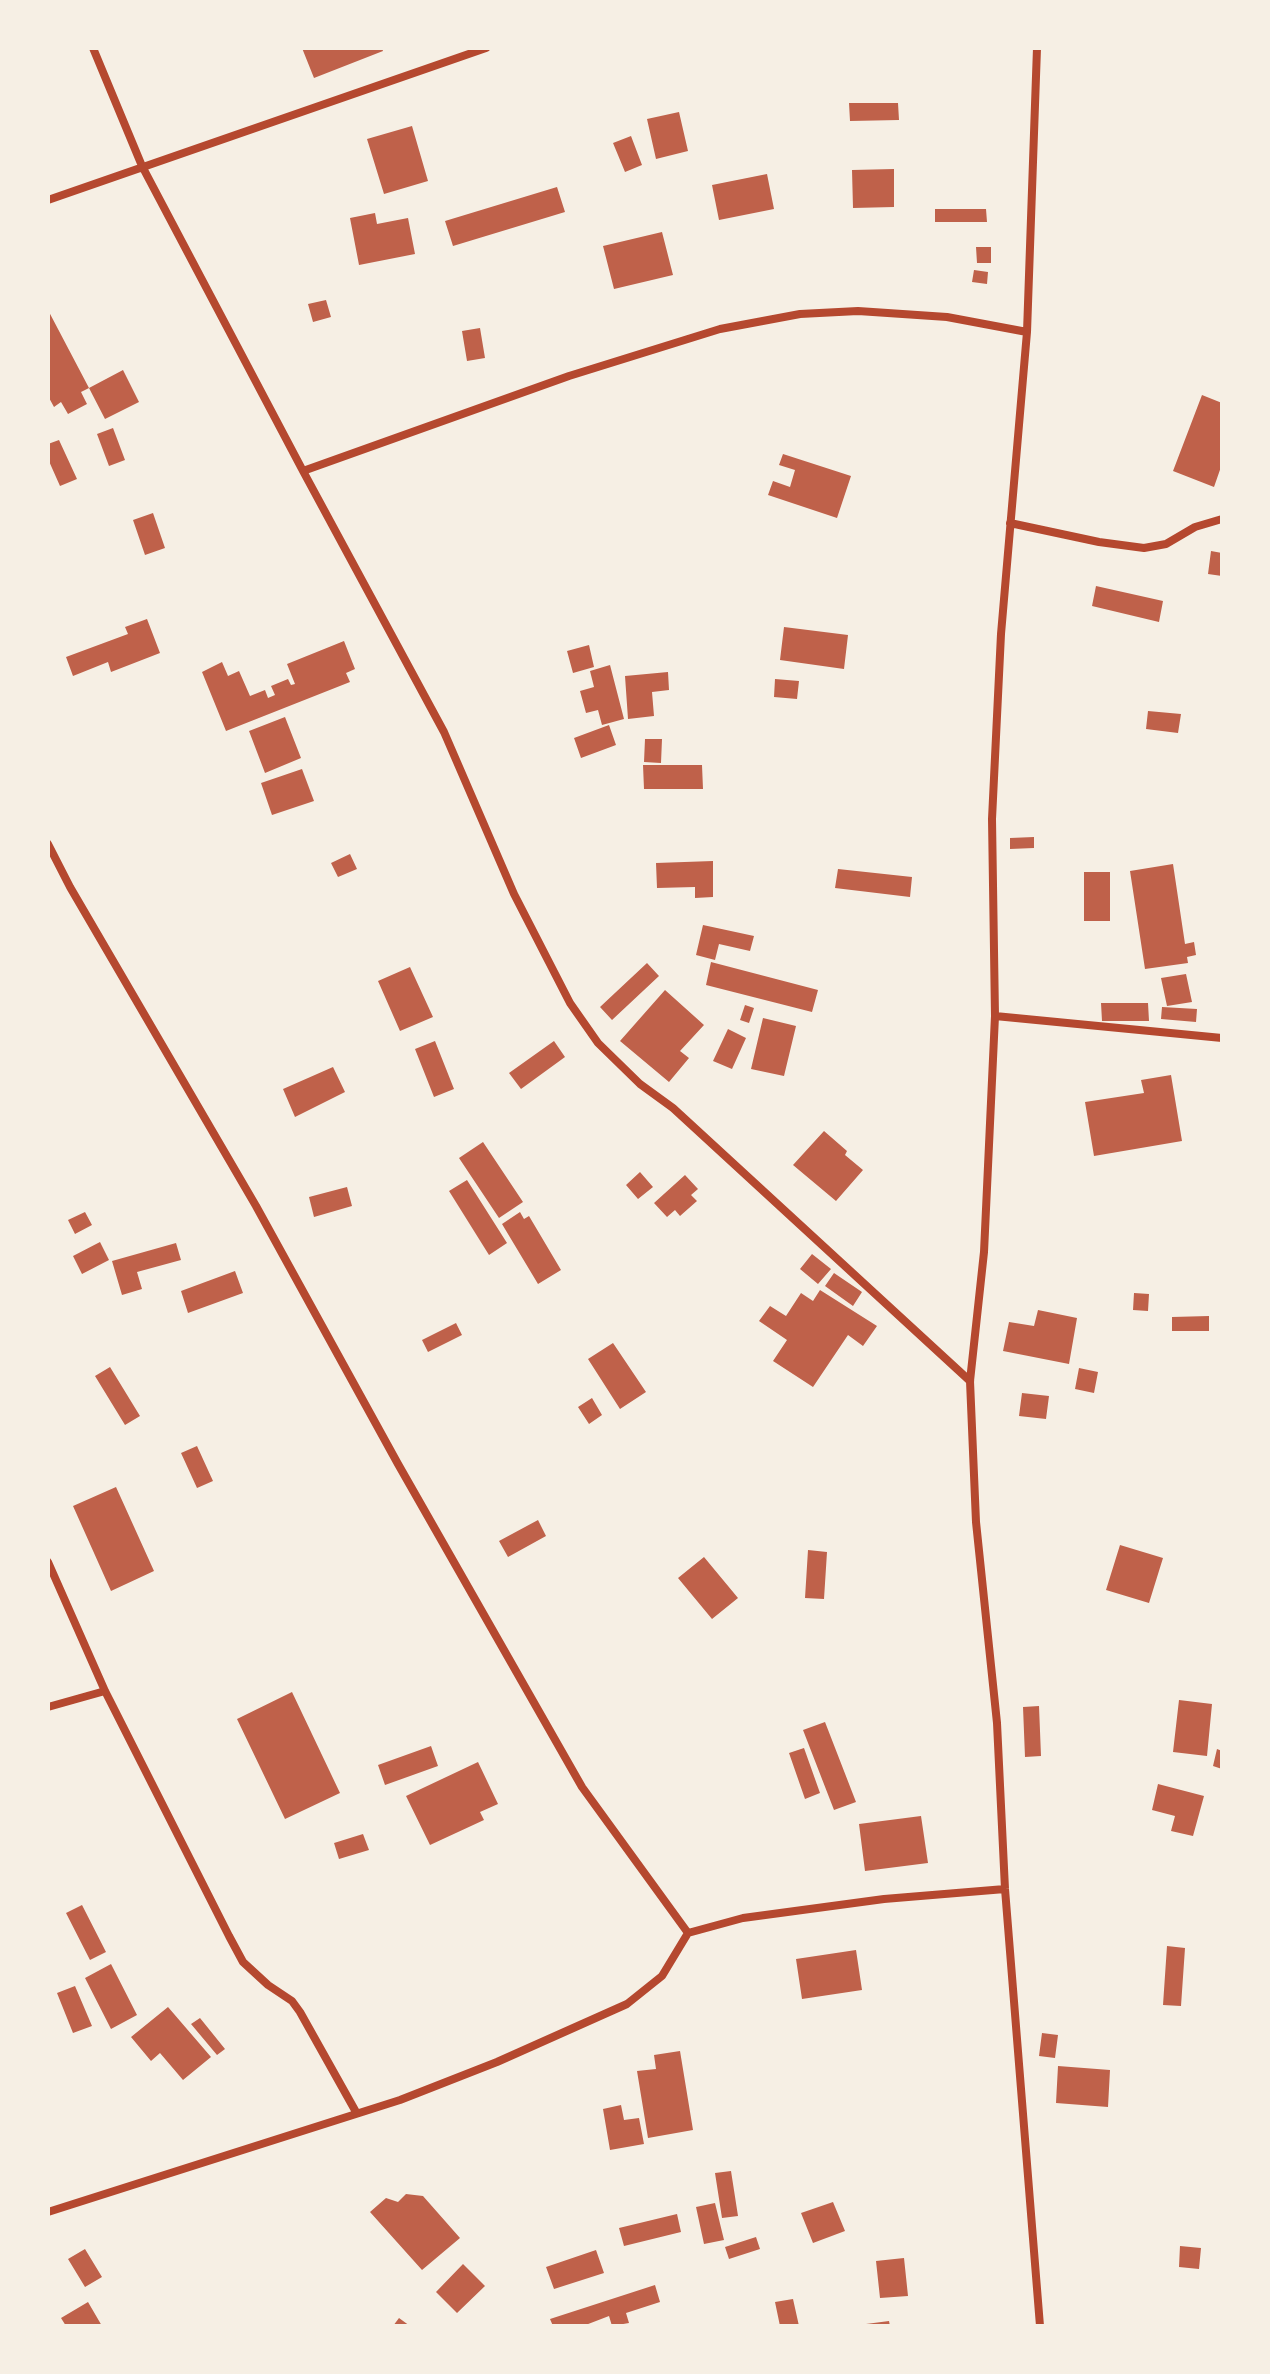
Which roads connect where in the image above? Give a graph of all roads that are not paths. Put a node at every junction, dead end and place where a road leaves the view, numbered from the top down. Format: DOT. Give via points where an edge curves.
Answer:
graph roads {
  1 [pos="93,48"];
  2 [pos="486,48"];
  3 [pos="1037,48"];
  4 [pos="142,166"];
  5 [pos="48,200"];
  6 [pos="1027,332"];
  7 [pos="303,471"];
  8 [pos="1222,519"];
  9 [pos="1010,523"];
  10 [pos="48,844"];
  11 [pos="995,1016"];
  12 [pos="1222,1038"];
  13 [pos="970,1381"];
  14 [pos="48,1562"];
  15 [pos="105,1691"];
  16 [pos="48,1707"];
  17 [pos="1005,1889"];
  18 [pos="688,1933"];
  19 [pos="356,2112"];
  20 [pos="48,2212"];
  21 [pos="1040,2326"];
  1 -- 4 [label="street"];
  2 -- 4 [label="street"];
  3 -- 6 [label="street"];
  4 -- 5 [label="street"];
  4 -- 7 [label="street"];
  6 -- 7 [label="street" via="947,317 858,311 800,314 720,329 569,376"];
  6 -- 9 [label="street"];
  7 -- 13 [label="street" via="444,732 514,894 570,1003 598,1043"];
  8 -- 9 [label="street" via="1144,548"];
  9 -- 11 [label="street" via="992,819"];
  10 -- 18 [label="street" via="582,1787"];
  11 -- 12 [label="street"];
  11 -- 13 [label="street" via="984,1252"];
  13 -- 17 [label="street"];
  14 -- 15 [label="street"];
  15 -- 16 [label="street"];
  15 -- 19 [label="street" via="243,1962 292,2001"];
  17 -- 18 [label="street" via="743,1918"];
  17 -- 21 [label="street"];
  18 -- 19 [label="street" via="662,1976 627,2004 445,2084"];
  19 -- 20 [label="street"];
}
